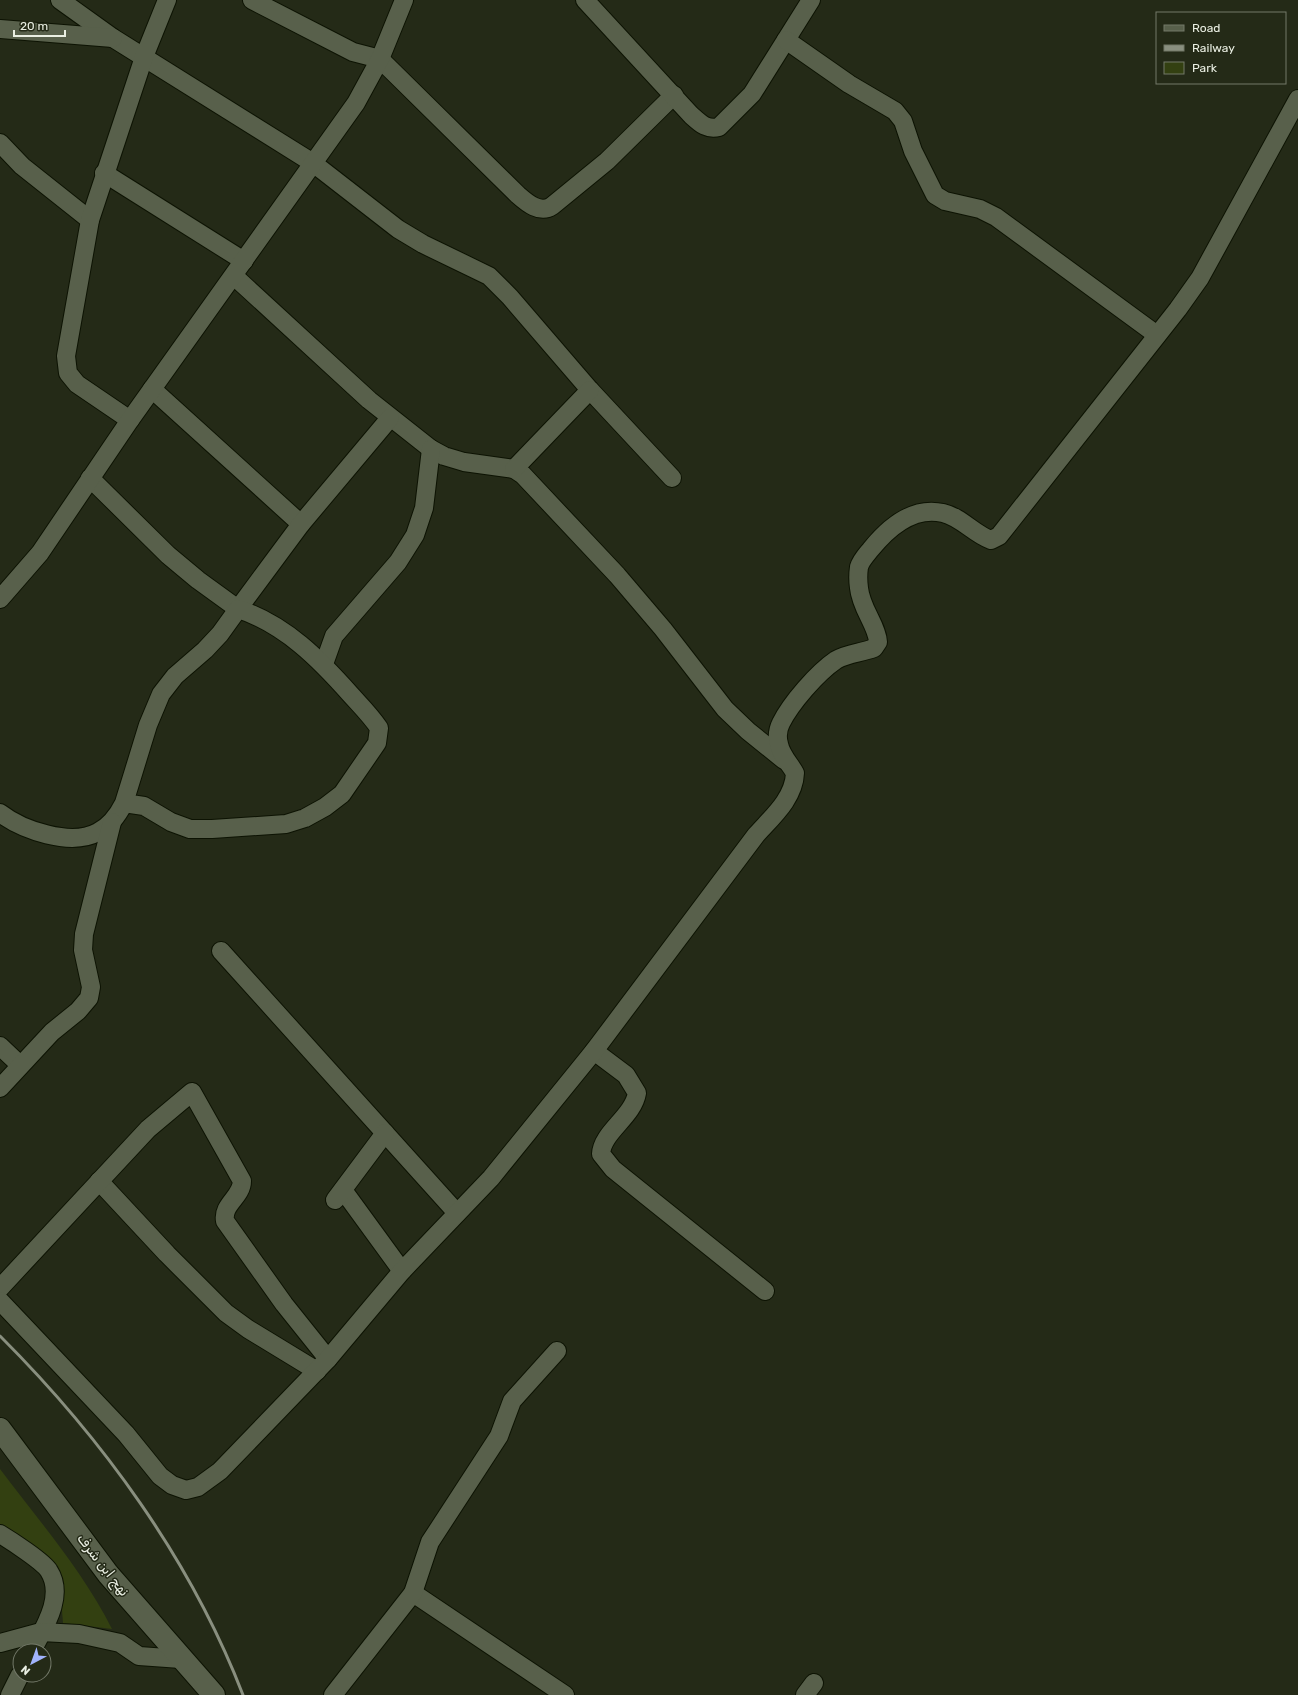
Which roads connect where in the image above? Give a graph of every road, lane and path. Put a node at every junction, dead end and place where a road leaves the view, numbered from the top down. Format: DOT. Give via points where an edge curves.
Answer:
graph roads {
  1 [pos="60,0"];
  2 [pos="167,0"];
  3 [pos="252,0"];
  4 [pos="404,0"];
  5 [pos="585,0"];
  6 [pos="811,0"];
  7 [pos="0,29"];
  8 [pos="113,38"];
  9 [pos="786,40"];
  10 [pos="144,57"];
  11 [pos="380,59"];
  12 [pos="674,95"];
  13 [pos="1298,99"];
  14 [pos="0,143"];
  15 [pos="313,163"];
  16 [pos="104,173"];
  17 [pos="90,220"];
  18 [pos="244,261"];
  19 [pos="234,276"];
  20 [pos="1157,335"];
  21 [pos="152,389"];
  22 [pos="590,390"];
  23 [pos="390,418"];
  24 [pos="130,420"];
  25 [pos="431,449"];
  26 [pos="514,469"];
  27 [pos="90,478"];
  28 [pos="672,478"];
  29 [pos="301,524"];
  30 [pos="0,599"];
  31 [pos="238,609"];
  32 [pos="324,664"];
  33 [pos="787,762"];
  34 [pos="124,803"];
  35 [pos="0,813"];
  36 [pos="112,822"];
  37 [pos="221,951"];
  38 [pos="0,1046"];
  39 [pos="594,1051"];
  40 [pos="20,1065"];
  41 [pos="0,1088"];
  42 [pos="385,1133"];
  43 [pos="99,1181"];
  44 [pos="457,1213"];
  45 [pos="402,1271"];
  46 [pos="0,1288"];
  47 [pos="765,1291"];
  48 [pos="0,1301"];
  49 [pos="557,1351"];
  50 [pos="323,1365"];
  51 [pos="0,1429"];
  52 [pos="0,1534"];
  53 [pos="413,1593"];
  54 [pos="42,1632"];
  55 [pos="0,1643"];
  56 [pos="36,1643"];
  57 [pos="181,1659"];
  58 [pos="16,1683"];
  59 [pos="10,1695"];
  60 [pos="214,1695"];
  61 [pos="333,1695"];
  62 [pos="565,1695"];
  1 -- 8 [label="street"];
  2 -- 10 [label="street"];
  3 -- 11 [label="street" via="353,52"];
  4 -- 11 [label="street"];
  5 -- 12 [label="street"];
  6 -- 9 [label="street"];
  7 -- 8 [label="street"];
  8 -- 10 [label="street"];
  9 -- 12 [label="street" via="752,94 719,127 711,128 698,122"];
  9 -- 20 [label="street" via="895,111 903,121 913,151 935,195 945,201 980,209 996,217"];
  10 -- 15 [label="street"];
  10 -- 16 [label="street"];
  11 -- 12 [label="street" via="518,195 542,209 552,206 607,161"];
  11 -- 15 [label="street" via="356,103"];
  13 -- 20 [label="street" via="1200,278"];
  14 -- 17 [label="street" via="22,166"];
  15 -- 18 [label="street"];
  15 -- 22 [label="street" via="398,229 489,276"];
  16 -- 17 [label="street"];
  16 -- 18 [label="street"];
  17 -- 24 [label="street" via="66,356 68,373 77,384"];
  18 -- 19 [label="street"];
  19 -- 21 [label="street"];
  19 -- 23 [label="street"];
  20 -- 33 [label="street" via="999,536 987,539 958,520 944,513 936,513 911,516 893,525 881,536 866,555 858,575 860,599 878,642 874,648 847,654 836,660 821,673 788,711 778,730 779,744"];
  21 -- 24 [label="street"];
  21 -- 29 [label="street"];
  22 -- 26 [label="street"];
  22 -- 28 [label="street"];
  23 -- 25 [label="street"];
  23 -- 29 [label="street"];
  24 -- 27 [label="street"];
  25 -- 26 [label="street" via="464,462"];
  25 -- 32 [label="street" via="424,508 415,535 398,562 334,636"];
  26 -- 33 [label="street" via="543,495 617,575 725,709"];
  27 -- 30 [label="street" via="40,553"];
  27 -- 31 [label="street" via="168,555"];
  29 -- 31 [label="street"];
  31 -- 32 [label="street" via="268,622"];
  31 -- 34 [label="street" via="220,634 175,676 161,694 148,725"];
  32 -- 34 [label="street" via="379,728 373,751 353,781 333,802 305,818 286,824 212,829 181,827 144,806"];
  33 -- 39 [label="street" via="795,773 789,796 756,835"];
  34 -- 36 [label="street"];
  35 -- 36 [label="street" via="28,829 66,837 87,837"];
  36 -- 40 [label="street" via="84,934 83,950 91,987 89,998"];
  37 -- 42 [label="street"];
  38 -- 40 [label="street"];
  39 -- 44 [label="street" via="491,1178"];
  39 -- 47 [label="street" via="626,1076 637,1093 632,1108 603,1144 601,1154 604,1160"];
  40 -- 41 [label="street"];
  42 -- 44 [label="street"];
  42 -- 45 [label="street" via="339,1195"];
  43 -- 46 [label="street"];
  43 -- 50 [label="street" via="226,1313 248,1329"];
  43 -- 50 [label="street" via="148,1129 192,1092 242,1181 240,1189 226,1210 226,1221"];
  44 -- 45 [label="street"];
  45 -- 50 [label="street"];
  48 -- 50 [label="street" via="126,1434 160,1476 172,1485 186,1490 198,1487 220,1471"];
  49 -- 53 [label="street" via="512,1402 499,1436 430,1542"];
  51 -- 57 [label="main road, نهج ابن شرف" via="108,1574"];
  52 -- 54 [label="street" via="49,1570 55,1585 55,1599"];
  53 -- 61 [label="street"];
  53 -- 62 [label="street"];
  54 -- 55 [label="street"];
  54 -- 56 [label="street"];
  54 -- 57 [label="street" via="79,1634 120,1643 139,1656"];
  57 -- 60 [label="main road, نهج ابن شرف"];
  58 -- 59 [label="street"];
}
